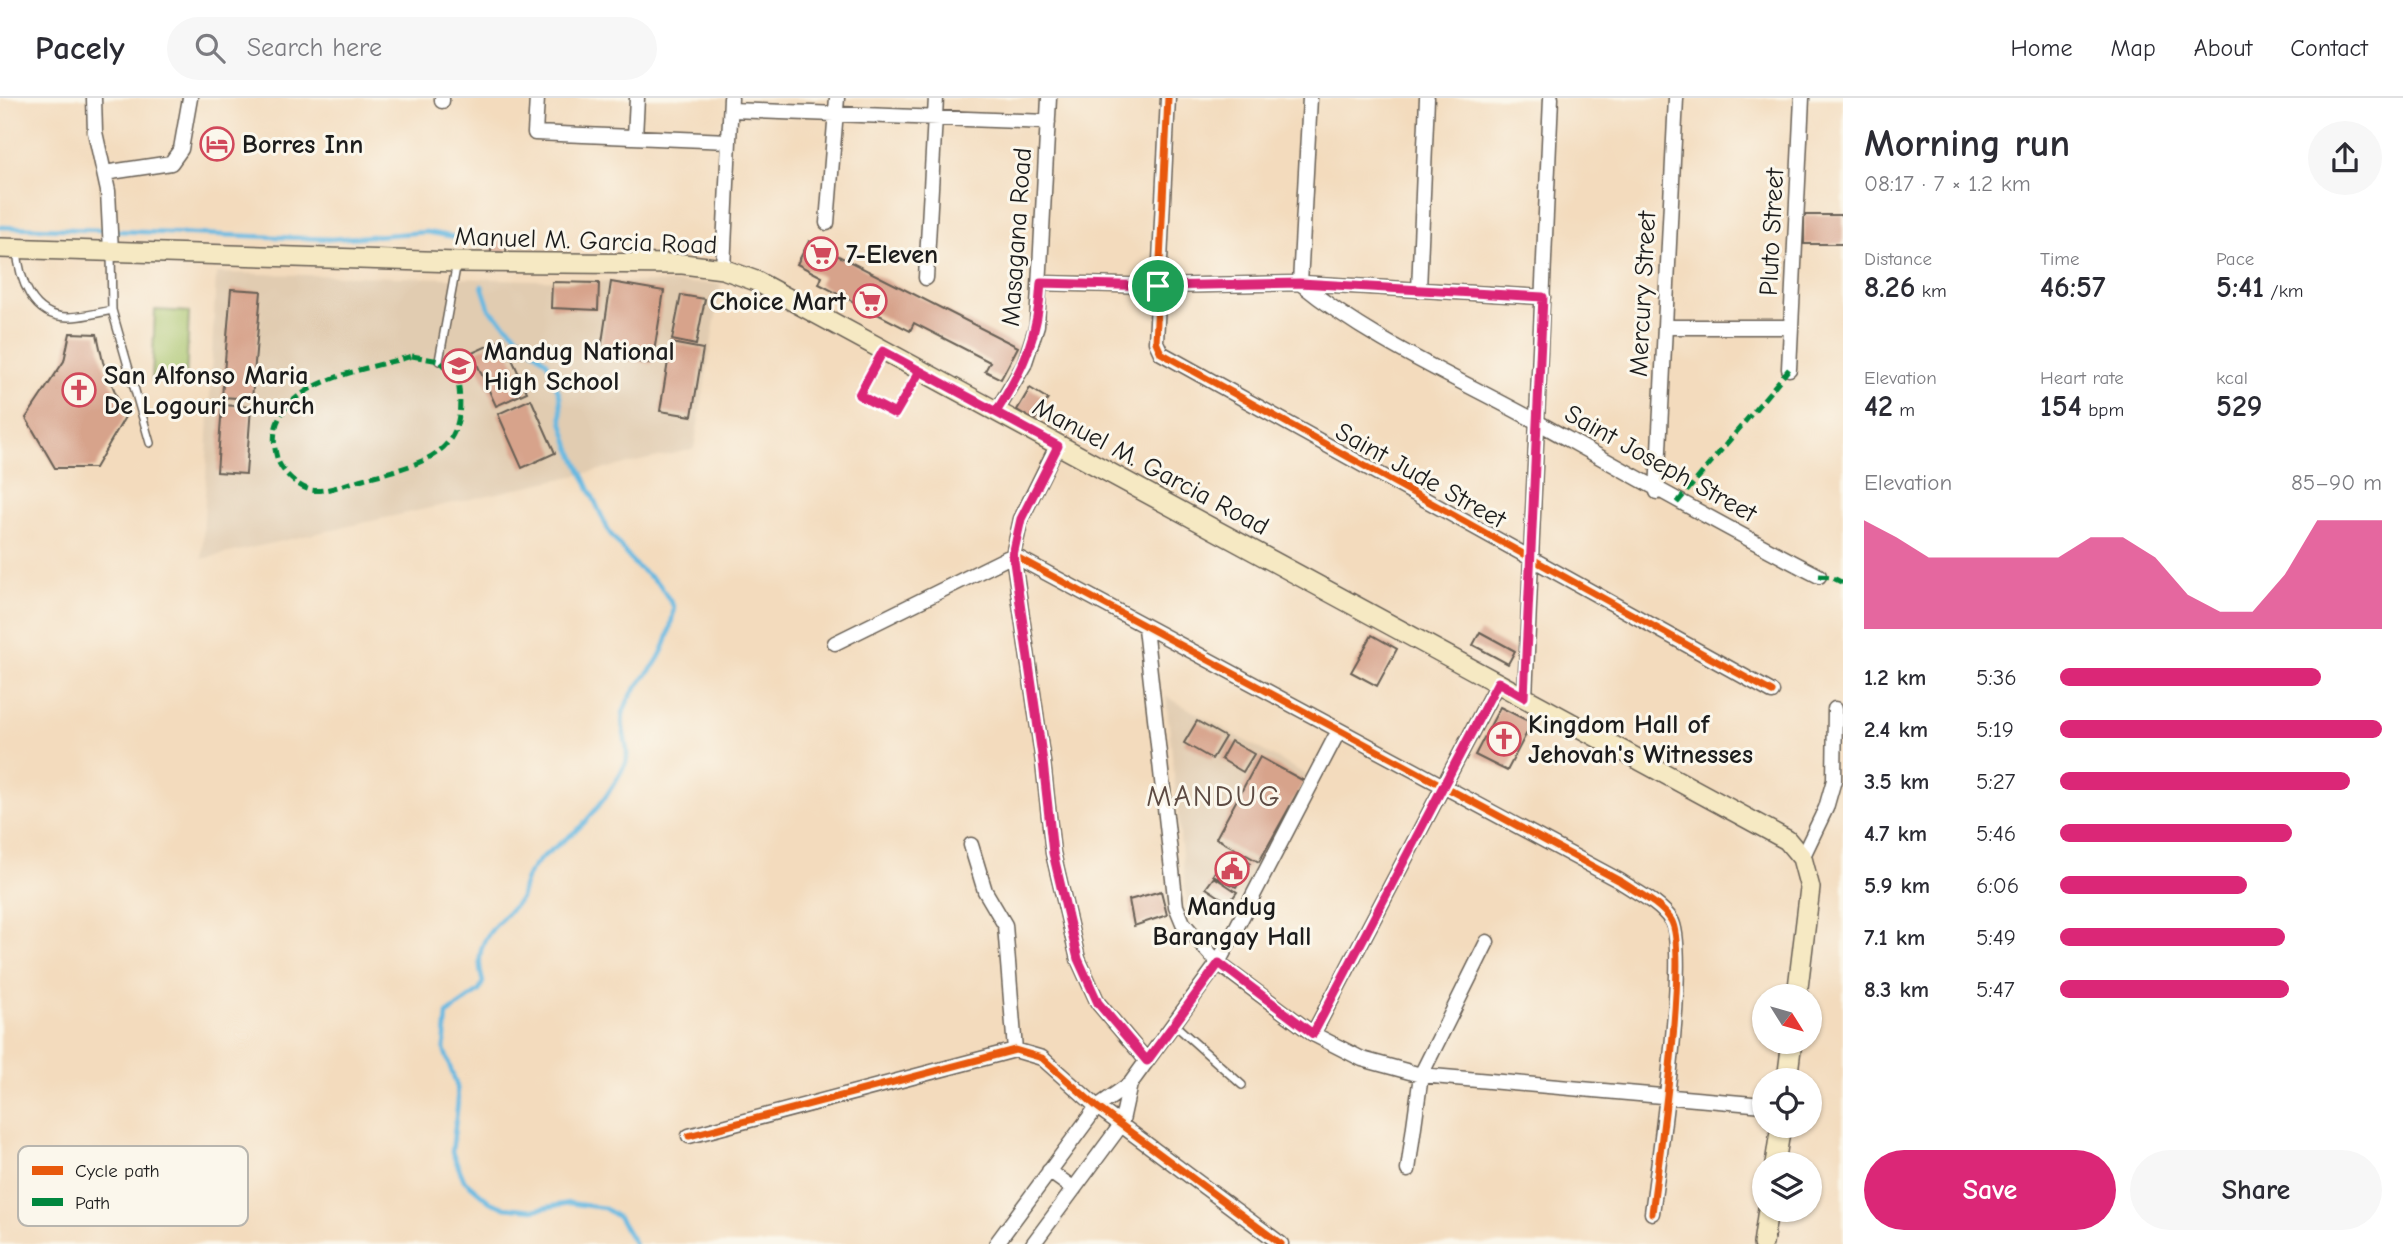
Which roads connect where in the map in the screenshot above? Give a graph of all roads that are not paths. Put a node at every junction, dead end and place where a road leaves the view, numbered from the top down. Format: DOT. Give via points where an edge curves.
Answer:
graph roads {
  1 [pos="94,98"];
  2 [pos="190,98"];
  3 [pos="537,98"];
  4 [pos="637,98"];
  5 [pos="837,98"];
  6 [pos="936,98"];
  7 [pos="1049,98"];
  8 [pos="1168,98"];
  9 [pos="1310,98"];
  10 [pos="1427,98"];
  11 [pos="1551,98"];
  12 [pos="1676,98"];
  13 [pos="1802,98"];
  14 [pos="731,104"];
  15 [pos="836,114"];
  16 [pos="935,118"];
  17 [pos="1048,122"];
  18 [pos="635,137"];
  19 [pos="729,141"];
  20 [pos="104,173"];
  21 [pos="827,223"];
  22 [pos="8,248"];
  23 [pos="111,252"];
  24 [pos="457,262"];
  25 [pos="723,269"];
  26 [pos="926,278"];
  27 [pos="1041,283"];
  28 [pos="1300,283"];
  29 [pos="1158,286"];
  30 [pos="1419,290"];
  31 [pos="1543,297"];
  32 [pos="112,310"];
  33 [pos="1665,327"];
  34 [pos="1791,327"];
  35 [pos="883,351"];
  36 [pos="439,361"];
  37 [pos="1789,369"];
  38 [pos="920,371"];
  39 [pos="996,412"];
  40 [pos="1538,423"];
  41 [pos="149,443"];
  42 [pos="1058,446"];
  43 [pos="1657,492"];
  44 [pos="1013,555"];
  45 [pos="1531,559"];
  46 [pos="1819,576"];
  47 [pos="1144,628"];
  48 [pos="835,643"];
  49 [pos="1498,682"];
  50 [pos="1772,692"];
  51 [pos="1524,697"];
  52 [pos="1835,709"];
  53 [pos="1338,732"];
  54 [pos="1442,787"];
  55 [pos="971,845"];
  56 [pos="1802,858"];
  57 [pos="1488,942"];
  58 [pos="1219,963"];
  59 [pos="1798,984"];
  60 [pos="1175,1025"];
  61 [pos="1313,1034"];
  62 [pos="1016,1050"];
  63 [pos="1147,1061"];
  64 [pos="1421,1075"];
  65 [pos="1130,1084"];
  66 [pos="1242,1085"];
  67 [pos="1667,1097"];
  68 [pos="1752,1104"];
  69 [pos="1097,1107"];
  70 [pos="1121,1125"];
  71 [pos="689,1136"];
  72 [pos="1408,1170"];
  73 [pos="1049,1171"];
  74 [pos="1074,1189"];
  75 [pos="1652,1213"];
  76 [pos="1766,1222"];
  77 [pos="996,1244"];
  78 [pos="1033,1244"];
  79 [pos="1281,1244"];
  80 [pos="1763,1244"];
  1 -- 20 [label="street" via="95,132"];
  2 -- 20 [label="street" via="181,149 171,163"];
  3 -- 18 [label="street" via="535,133"];
  4 -- 18 [label="street"];
  5 -- 15 [label="street"];
  6 -- 16 [label="street"];
  7 -- 17 [label="street, Masagana Road"];
  8 -- 29 [label="street"];
  9 -- 28 [label="street"];
  10 -- 30 [label="street"];
  11 -- 31 [label="street"];
  12 -- 33 [label="street, Mercury Street"];
  13 -- 34 [label="street, Pluto Street"];
  14 -- 15 [label="street"];
  14 -- 19 [label="street"];
  15 -- 16 [label="street"];
  15 -- 21 [label="street"];
  16 -- 17 [label="street"];
  16 -- 26 [label="street"];
  17 -- 27 [label="street, Masagana Road"];
  18 -- 19 [label="street"];
  19 -- 25 [label="street"];
  20 -- 23 [label="street"];
  22 -- 23 [label="main road, Manuel M. Garcia Road"];
  22 -- 32 [label="lane" via="35,304 49,313 67,318"];
  23 -- 24 [label="main road, Manuel M. Garcia Road"];
  23 -- 32 [label="lane"];
  24 -- 25 [label="main road, Manuel M. Garcia Road" via="650,263"];
  24 -- 36 [label="lane"];
  25 -- 35 [label="main road, Manuel M. Garcia Road" via="756,281"];
  27 -- 29 [label="street"];
  27 -- 39 [label="street, Masagana Road" via="1032,346"];
  28 -- 29 [label="street"];
  28 -- 30 [label="street"];
  28 -- 40 [label="street, Saint Joseph Street" via="1332,310 1372,334"];
  29 -- 45 [label="street, Saint Jude Street" via="1156,342 1161,353"];
  30 -- 31 [label="street"];
  31 -- 40 [label="street"];
  32 -- 41 [label="lane"];
  33 -- 34 [label="street"];
  33 -- 43 [label="street, Mercury Street"];
  34 -- 37 [label="street, Pluto Street"];
  35 -- 38 [label="main road, Manuel M. Garcia Road"];
  35 -- 38 [label="lane" via="859,395 895,414"];
  38 -- 39 [label="main road, Manuel M. Garcia Road"];
  39 -- 42 [label="main road, Manuel M. Garcia Road"];
  40 -- 43 [label="street, Saint Joseph Street"];
  40 -- 45 [label="street"];
  42 -- 44 [label="street" via="1021,519"];
  42 -- 49 [label="main road, Manuel M. Garcia Road"];
  43 -- 46 [label="street, Saint Joseph Street"];
  44 -- 47 [label="street"];
  44 -- 48 [label="street"];
  44 -- 63 [label="street" via="1053,853 1078,959 1098,1003"];
  45 -- 50 [label="street, Saint Jude Street"];
  45 -- 51 [label="street"];
  47 -- 53 [label="street"];
  47 -- 58 [label="street" via="1176,906 1183,923"];
  49 -- 51 [label="main road, Manuel M. Garcia Road"];
  49 -- 54 [label="street"];
  51 -- 56 [label="main road, Manuel M. Garcia Road" via="1776,834"];
  52 -- 56 [label="street" via="1832,793"];
  53 -- 54 [label="street"];
  53 -- 58 [label="street"];
  54 -- 61 [label="street"];
  54 -- 67 [label="street" via="1620,881 1671,920 1678,940"];
  55 -- 62 [label="street" via="985,891 1005,925"];
  56 -- 59 [label="main road" via="1810,888"];
  57 -- 64 [label="street"];
  58 -- 60 [label="street"];
  58 -- 61 [label="street"];
  60 -- 63 [label="street"];
  60 -- 66 [label="lane"];
  61 -- 64 [label="street" via="1362,1059"];
  62 -- 69 [label="street" via="1042,1058"];
  62 -- 71 [label="street"];
  63 -- 65 [label="street"];
  64 -- 67 [label="street"];
  64 -- 72 [label="street"];
  65 -- 69 [label="street"];
  65 -- 70 [label="street"];
  67 -- 68 [label="street"];
  67 -- 75 [label="street"];
  69 -- 70 [label="street"];
  69 -- 73 [label="street"];
  70 -- 74 [label="street"];
  70 -- 79 [label="street"];
  73 -- 74 [label="street"];
  73 -- 77 [label="street"];
  74 -- 78 [label="street"];
  76 -- 80 [label="main road"];
}
